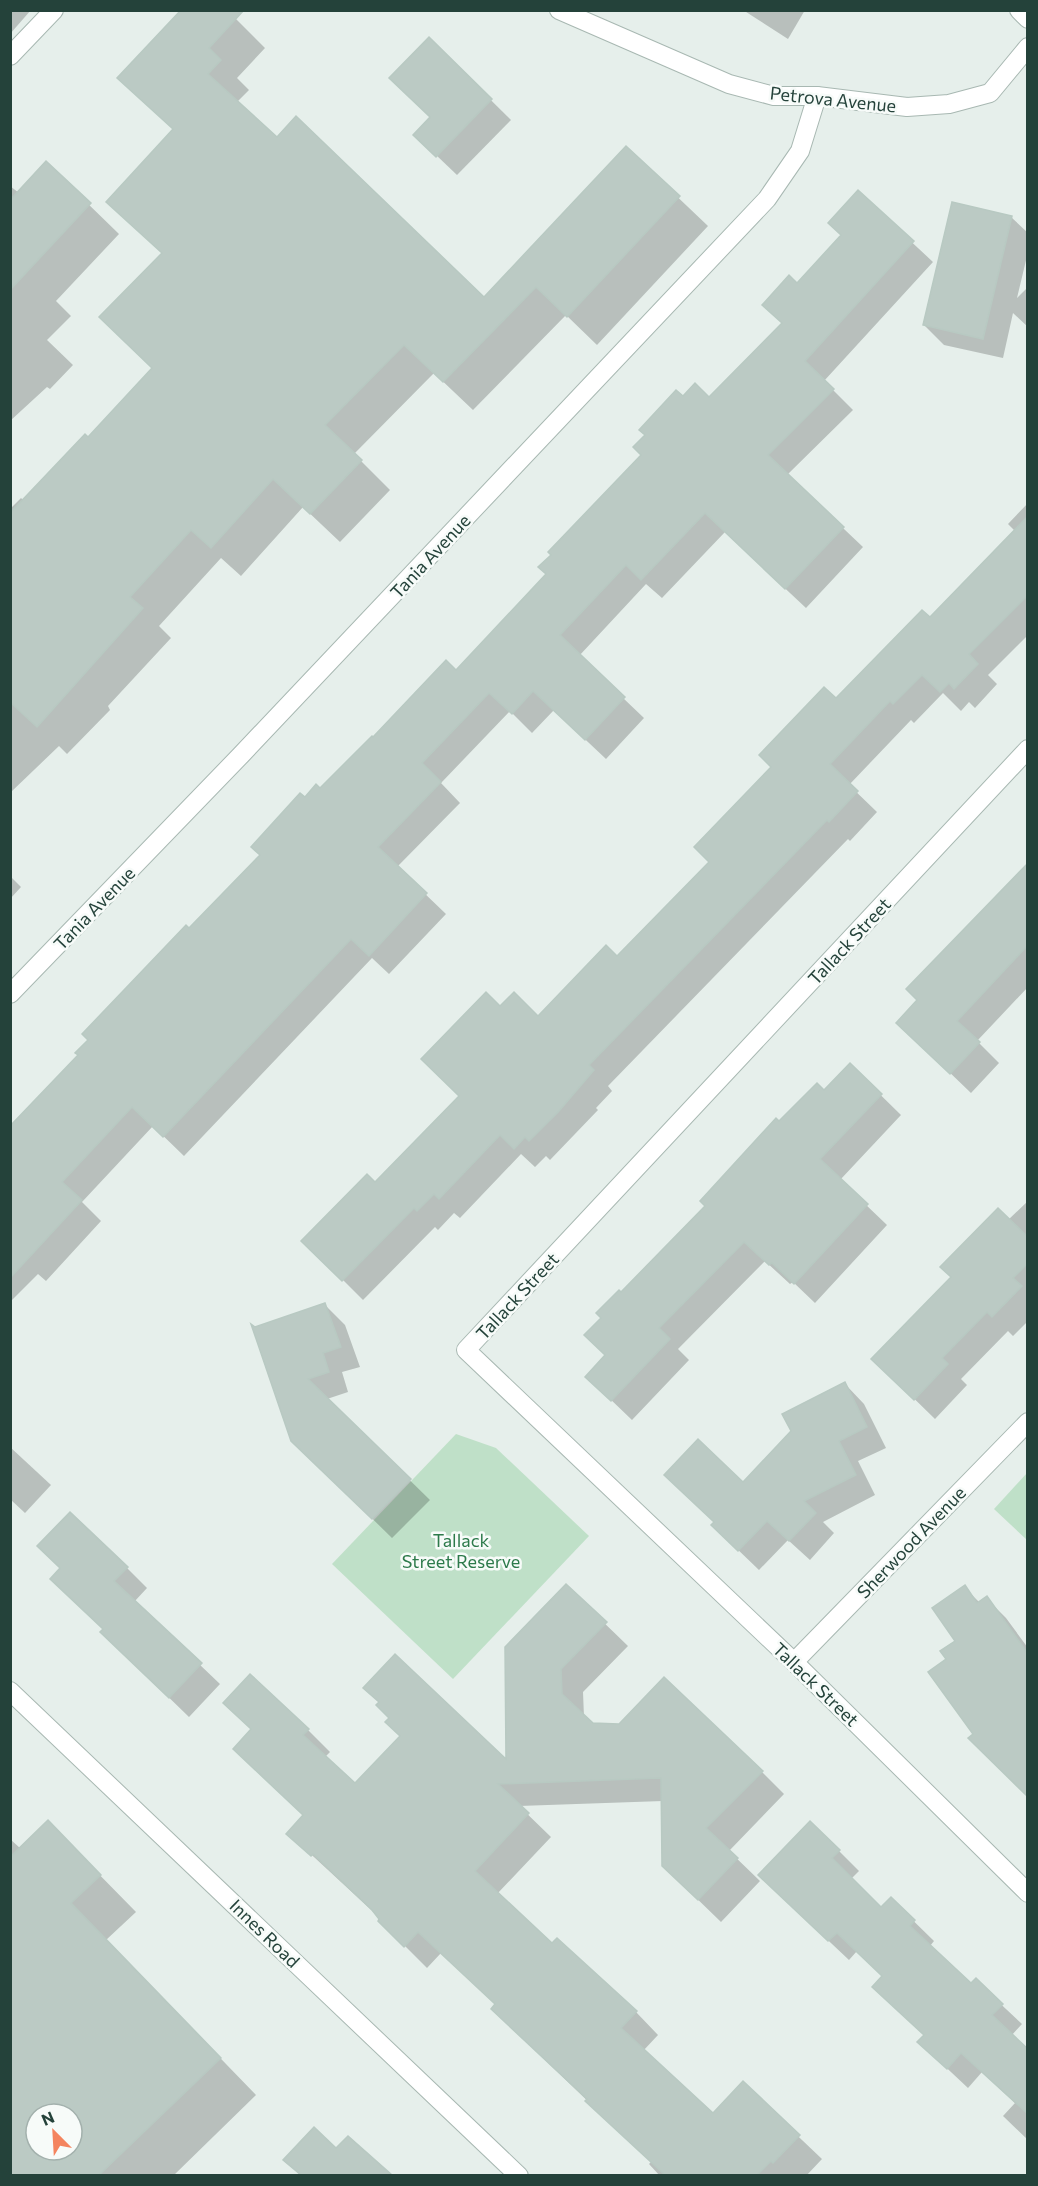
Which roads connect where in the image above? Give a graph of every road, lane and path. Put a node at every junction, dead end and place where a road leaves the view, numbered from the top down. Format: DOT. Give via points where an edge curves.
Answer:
graph roads {
  1 [pos="54,10"];
  2 [pos="559,10"];
  3 [pos="1019,10"];
  4 [pos="1028,19"];
  5 [pos="1028,47"];
  6 [pos="10,56"];
  7 [pos="817,96"];
  8 [pos="1028,750"];
  9 [pos="10,994"];
  10 [pos="1028,1422"];
  11 [pos="794,1662"];
  12 [pos="10,1691"];
  13 [pos="1028,1893"];
  14 [pos="519,2175"];
  1 -- 6 [label="street"];
  2 -- 7 [label="street, Petrova Avenue" via="729,84 774,96"];
  3 -- 4 [label="street"];
  5 -- 7 [label="street, Petrova Avenue" via="990,93 949,104 907,107"];
  7 -- 9 [label="street, Tania Avenue" via="800,151 767,199"];
  8 -- 11 [label="street, Tallack Street" via="466,1350"];
  10 -- 11 [label="street, Sherwood Avenue"];
  11 -- 13 [label="street, Tallack Street"];
  12 -- 14 [label="street, Innes Road"];
}
